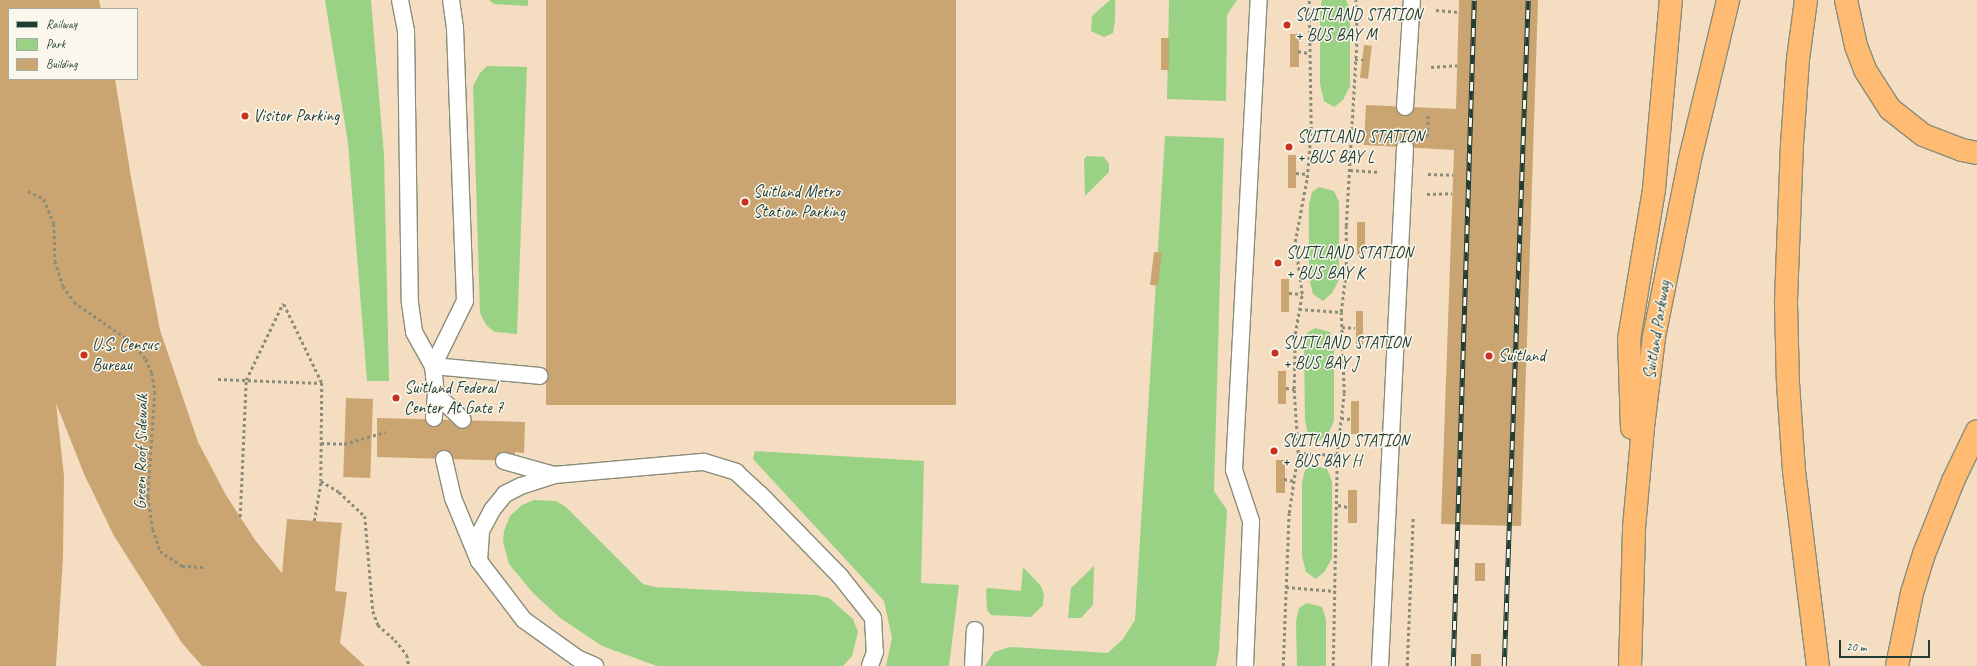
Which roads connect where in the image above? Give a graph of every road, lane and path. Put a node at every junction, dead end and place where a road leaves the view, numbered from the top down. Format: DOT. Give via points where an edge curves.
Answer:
graph roads {
  1 [pos="400,0"];
  2 [pos="451,0"];
  3 [pos="1259,0"];
  4 [pos="1309,0"];
  5 [pos="1356,0"];
  6 [pos="1412,0"];
  7 [pos="1671,0"];
  8 [pos="1728,0"];
  9 [pos="1806,0"];
  10 [pos="1846,0"];
  11 [pos="1432,9"];
  12 [pos="1459,12"];
  13 [pos="1298,51"];
  14 [pos="1308,53"];
  15 [pos="1356,60"];
  16 [pos="1364,60"];
  17 [pos="1457,65"];
  18 [pos="1430,67"];
  19 [pos="1405,107"];
  20 [pos="1405,148"];
  21 [pos="1977,153"];
  22 [pos="1350,170"];
  23 [pos="1382,172"];
  24 [pos="1296,173"];
  25 [pos="1425,173"];
  26 [pos="1307,174"];
  27 [pos="1453,175"];
  28 [pos="28,191"];
  29 [pos="1452,193"];
  30 [pos="1424,194"];
  31 [pos="1289,293"];
  32 [pos="1302,294"];
  33 [pos="1299,309"];
  34 [pos="1341,312"];
  35 [pos="1342,327"];
  36 [pos="1355,328"];
  37 [pos="433,366"];
  38 [pos="540,376"];
  39 [pos="218,379"];
  40 [pos="246,380"];
  41 [pos="322,383"];
  42 [pos="1286,388"];
  43 [pos="1294,389"];
  44 [pos="436,394"];
  45 [pos="434,418"];
  46 [pos="1341,418"];
  47 [pos="1350,419"];
  48 [pos="463,420"];
  49 [pos="1977,431"];
  50 [pos="385,432"];
  51 [pos="321,443"];
  52 [pos="1298,453"];
  53 [pos="1337,455"];
  54 [pos="444,460"];
  55 [pos="504,461"];
  56 [pos="554,474"];
  57 [pos="1284,479"];
  58 [pos="321,480"];
  59 [pos="1294,481"];
  60 [pos="1338,505"];
  61 [pos="1348,507"];
  62 [pos="240,517"];
  63 [pos="314,521"];
  64 [pos="1634,528"];
  65 [pos="479,560"];
  66 [pos="203,567"];
  67 [pos="1286,587"];
  68 [pos="1336,591"];
  69 [pos="975,630"];
  70 [pos="409,666"];
  71 [pos="596,666"];
  72 [pos="870,666"];
  73 [pos="973,666"];
  74 [pos="1245,666"];
  75 [pos="1283,666"];
  76 [pos="1333,666"];
  77 [pos="1380,666"];
  78 [pos="1630,666"];
  79 [pos="1818,666"];
  80 [pos="1897,666"];
  1 -- 37 [label="lane" via="406,32 410,303 414,332"];
  2 -- 37 [label="lane" via="455,28 465,301"];
  3 -- 74 [label="lane" via="1234,470 1251,521"];
  4 -- 14 [label="path"];
  5 -- 15 [label="path"];
  6 -- 19 [label="lane"];
  7 -- 64 [label="highway" via="1657,168 1629,339"];
  8 -- 64 [label="highway, Suitland Parkway" via="1688,163 1658,315 1643,427"];
  9 -- 79 [label="highway" via="1798,59 1787,227 1787,367 1802,551"];
  10 -- 21 [label="highway" via="1856,46 1865,70 1890,108 1923,135"];
  11 -- 12 [label="path"];
  13 -- 14 [label="path"];
  14 -- 26 [label="path" via="1311,130"];
  15 -- 16 [label="path"];
  15 -- 22 [label="path"];
  17 -- 18 [label="path"];
  20 -- 77 [label="lane"];
  22 -- 23 [label="path"];
  22 -- 34 [label="path" via="1346,271"];
  24 -- 26 [label="path"];
  25 -- 27 [label="path"];
  26 -- 32 [label="path" via="1295,242"];
  28 -- 66 [label="path, Green Roof Sidewalk" via="44,198 54,224 55,262 63,286 74,302 132,342 146,359 152,373 155,392 148,497 153,529 160,551 182,566"];
  29 -- 30 [label="path"];
  31 -- 32 [label="path"];
  32 -- 33 [label="path"];
  33 -- 34 [label="path"];
  33 -- 43 [label="path" via="1295,334"];
  34 -- 35 [label="path"];
  35 -- 36 [label="path"];
  35 -- 46 [label="path" via="1344,393"];
  37 -- 38 [label="lane"];
  37 -- 44 [label="lane"];
  39 -- 40 [label="path"];
  40 -- 41 [label="path"];
  40 -- 41 [label="path" via="283,303"];
  40 -- 62 [label="path"];
  41 -- 51 [label="path"];
  42 -- 43 [label="path"];
  43 -- 52 [label="path"];
  44 -- 45 [label="lane"];
  44 -- 48 [label="lane"];
  46 -- 47 [label="path"];
  46 -- 53 [label="path"];
  49 -- 80 [label="highway" via="1953,481 1924,554 1912,593"];
  50 -- 51 [label="path" via="344,444"];
  51 -- 58 [label="path"];
  52 -- 53 [label="path"];
  52 -- 59 [label="path"];
  53 -- 60 [label="path"];
  54 -- 65 [label="lane" via="452,498"];
  55 -- 56 [label="lane"];
  56 -- 65 [label="lane" via="505,494 492,510 482,531"];
  56 -- 72 [label="lane" via="704,462 736,472 840,576 873,618 875,652"];
  57 -- 59 [label="path"];
  58 -- 63 [label="path"];
  58 -- 70 [label="path" via="339,492 365,516 373,611 378,625 407,655"];
  59 -- 67 [label="path" via="1289,512"];
  60 -- 61 [label="path"];
  60 -- 68 [label="path"];
  64 -- 78 [label="highway, Suitland Parkway"];
  65 -- 71 [label="lane" via="524,620 577,658"];
  67 -- 68 [label="path"];
  67 -- 75 [label="path"];
  68 -- 76 [label="path"];
  69 -- 73 [label="lane"];
}
